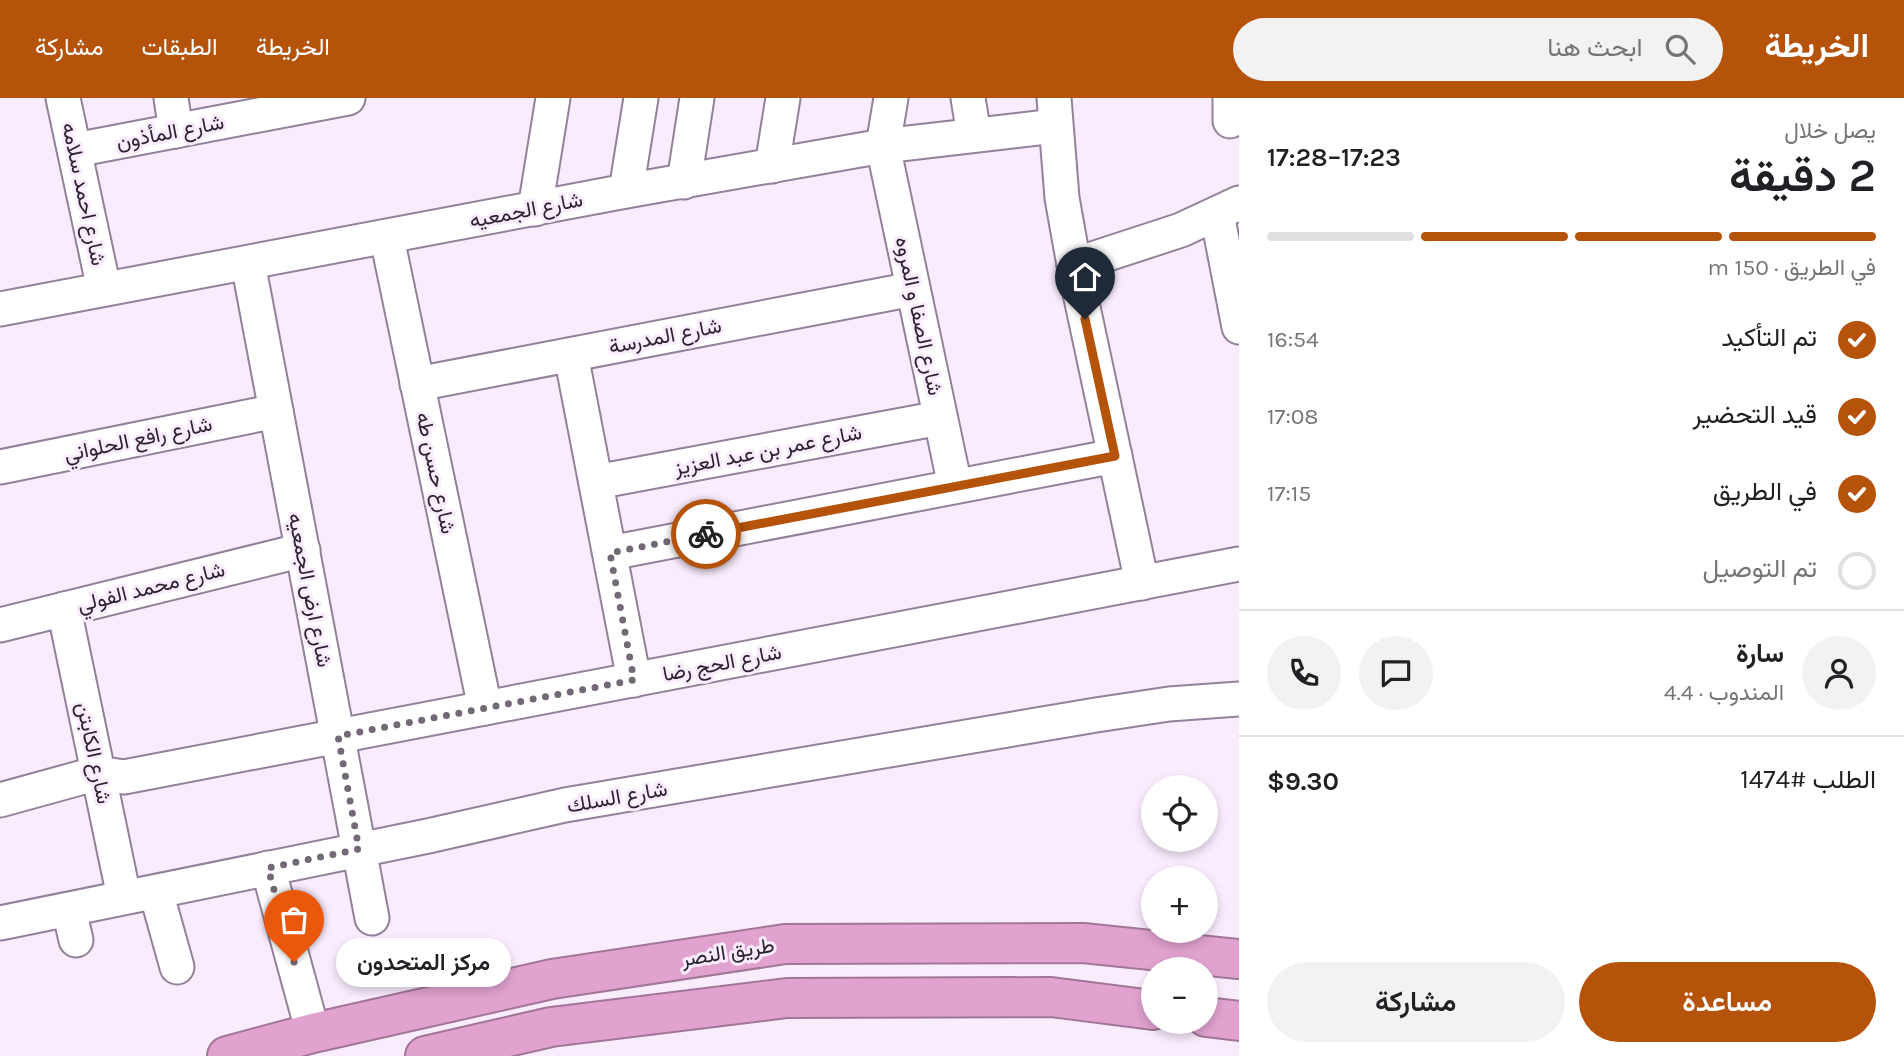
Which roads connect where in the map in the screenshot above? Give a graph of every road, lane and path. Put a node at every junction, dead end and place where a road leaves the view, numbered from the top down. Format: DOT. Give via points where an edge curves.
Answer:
graph roads {
  1 [pos="63,98"];
  2 [pos="171,98"];
  3 [pos="348,98"];
  4 [pos="553,98"];
  5 [pos="641,98"];
  6 [pos="697,98"];
  7 [pos="783,98"];
  8 [pos="891,98"];
  9 [pos="968,98"];
  10 [pos="310,102"];
  11 [pos="252,107"];
  12 [pos="1054,112"];
  13 [pos="176,131"];
  14 [pos="974,135"];
  15 [pos="883,146"];
  16 [pos="75,150"];
  17 [pos="772,166"];
  18 [pos="684,182"];
  19 [pos="626,191"];
  20 [pos="535,209"];
  21 [pos="1228,209"];
  22 [pos="387,237"];
  23 [pos="248,263"];
  24 [pos="1074,265"];
  25 [pos="104,289"];
  26 [pos="913,289"];
  27 [pos="0,309"];
  28 [pos="1239,327"];
  29 [pos="571,355"];
  30 [pos="417,384"];
  31 [pos="276,411"];
  32 [pos="940,418"];
  33 [pos="1115,456"];
  34 [pos="0,467"];
  35 [pos="596,482"];
  36 [pos="954,486"];
  37 [pos="303,550"];
  38 [pos="610,553"];
  39 [pos="1239,564"];
  40 [pos="1142,583"];
  41 [pos="64,609"];
  42 [pos="0,625"];
  43 [pos="634,680"];
  44 [pos="1239,699"];
  45 [pos="485,708"];
  46 [pos="338,736"];
  47 [pos="98,773"];
  48 [pos="0,800"];
  49 [pos="359,849"];
  50 [pos="268,868"];
  51 [pos="140,894"];
  52 [pos="372,918"];
  53 [pos="0,923"];
  54 [pos="1239,959"];
  55 [pos="177,967"];
  56 [pos="1141,1008"];
  57 [pos="1218,1018"];
  58 [pos="1239,1021"];
  59 [pos="313,1033"];
  60 [pos="227,1056"];
  61 [pos="425,1056"];
  1 -- 16 [label="street, شارع احمد سلامه"];
  2 -- 13 [label="street"];
  3 -- 10 [label="street, شارع المأذون"];
  4 -- 20 [label="street"];
  5 -- 19 [label="street"];
  6 -- 18 [label="street"];
  7 -- 17 [label="street"];
  8 -- 15 [label="street"];
  9 -- 14 [label="street"];
  10 -- 11 [label="street, شارع المأذون"];
  11 -- 13 [label="street, شارع المأذون"];
  12 -- 14 [label="street, شارع الجمعيه"];
  12 -- 24 [label="street"];
  13 -- 16 [label="street, شارع المأذون"];
  14 -- 15 [label="street, شارع الجمعيه"];
  15 -- 17 [label="street, شارع الجمعيه"];
  15 -- 26 [label="street, شارع الصفا و المروه"];
  16 -- 25 [label="street, شارع احمد سلامه"];
  17 -- 18 [label="street, شارع الجمعيه"];
  18 -- 19 [label="street, شارع الجمعيه"];
  19 -- 20 [label="street, شارع الجمعيه"];
  20 -- 22 [label="street, شارع الجمعيه"];
  21 -- 24 [label="street" via="1181,230"];
  21 -- 28 [label="street"];
  22 -- 23 [label="street, شارع الجمعيه"];
  22 -- 30 [label="street, شارع حسن طه"];
  23 -- 25 [label="street, شارع الجمعيه"];
  23 -- 31 [label="street, شارع ارض الجمعيه"];
  24 -- 33 [label="street"];
  25 -- 27 [label="street, شارع الجمعيه"];
  26 -- 29 [label="street, شارع المدرسة"];
  26 -- 32 [label="street, شارع الصفا و المروه"];
  29 -- 30 [label="street, شارع المدرسة"];
  29 -- 35 [label="street"];
  30 -- 45 [label="street, شارع حسن طه"];
  31 -- 34 [label="street, شارع رافع الحلواني"];
  31 -- 37 [label="street, شارع ارض الجمعيه"];
  32 -- 35 [label="street, شارع عمر بن عبد العزيز"];
  32 -- 36 [label="street, شارع الصفا و المروه"];
  33 -- 36 [label="street"];
  33 -- 40 [label="street"];
  35 -- 38 [label="street"];
  36 -- 38 [label="street"];
  37 -- 41 [label="street, شارع محمد الفولي"];
  37 -- 46 [label="street, شارع ارض الجمعيه"];
  38 -- 43 [label="street"];
  39 -- 40 [label="street, شارع الحج رضا"];
  40 -- 43 [label="street, شارع الحج رضا"];
  41 -- 42 [label="street, شارع محمد الفولي"];
  41 -- 47 [label="street, شارع الكابتن"];
  43 -- 45 [label="street, شارع الحج رضا"];
  44 -- 49 [label="street, شارع السلك" via="1168,704 984,733 565,805"];
  45 -- 46 [label="street, شارع الحج رضا"];
  46 -- 47 [label="street, شارع الحج رضا" via="124,777"];
  46 -- 49 [label="street, شارع ارض الجمعيه"];
  47 -- 48 [label="street, شارع الحج رضا"];
  47 -- 51 [label="street, شارع الكابتن"];
  49 -- 50 [label="street, شارع السلك"];
  49 -- 52 [label="street, شارع ارض الجمعيه"];
  50 -- 51 [label="street, شارع السلك"];
  50 -- 59 [label="street"];
  51 -- 53 [label="street, شارع السلك" via="72,925"];
  51 -- 55 [label="street, شارع الكابتن"];
  54 -- 59 [label="highway, طريق النصر" via="1083,943 785,944 552,979"];
  56 -- 61 [label="highway" via="1051,997 787,998 551,1027"];
  57 -- 58 [label="highway"];
  59 -- 60 [label="highway, طريق النصر"];
}
